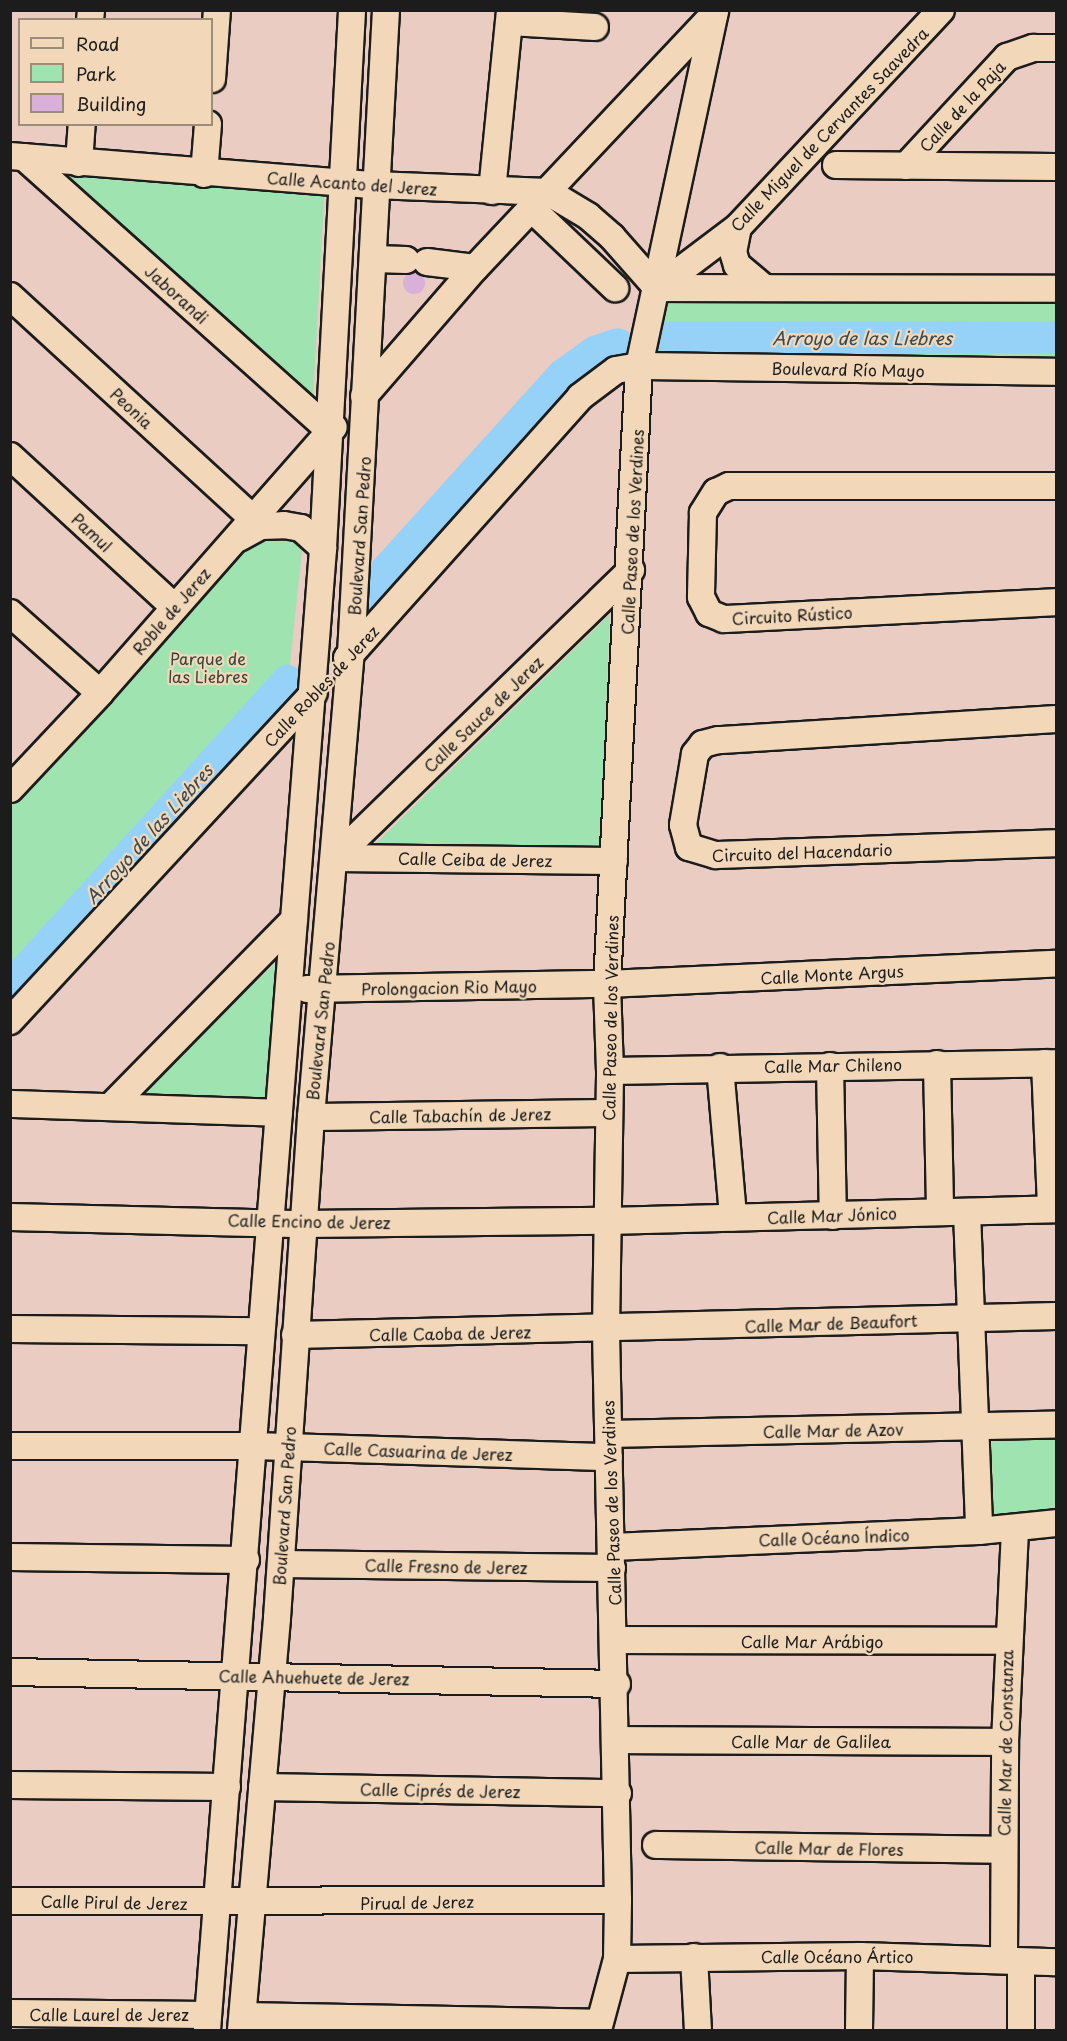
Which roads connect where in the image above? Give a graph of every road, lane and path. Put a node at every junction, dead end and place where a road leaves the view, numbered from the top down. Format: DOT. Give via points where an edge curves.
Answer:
graph roads {
  1 [pos="217,10"];
  2 [pos="352,10"];
  3 [pos="386,10"];
  4 [pos="941,10"];
  5 [pos="716,11"];
  6 [pos="510,16"];
  7 [pos="595,27"];
  8 [pos="1056,48"];
  9 [pos="213,65"];
  10 [pos="82,126"];
  11 [pos="208,126"];
  12 [pos="17,156"];
  13 [pos="79,163"];
  14 [pos="836,165"];
  15 [pos="906,166"];
  16 [pos="1056,168"];
  17 [pos="204,174"];
  18 [pos="342,182"];
  19 [pos="374,185"];
  20 [pos="492,191"];
  21 [pos="540,201"];
  22 [pos="738,227"];
  23 [pos="374,259"];
  24 [pos="475,268"];
  25 [pos="615,288"];
  26 [pos="657,288"];
  27 [pos="764,288"];
  28 [pos="1056,290"];
  29 [pos="10,296"];
  30 [pos="640,357"];
  31 [pos="1056,372"];
  32 [pos="368,393"];
  33 [pos="330,431"];
  34 [pos="10,456"];
  35 [pos="1056,486"];
  36 [pos="253,519"];
  37 [pos="231,542"];
  38 [pos="323,548"];
  39 [pos="631,570"];
  40 [pos="1056,602"];
  41 [pos="174,607"];
  42 [pos="10,613"];
  43 [pos="351,647"];
  44 [pos="311,689"];
  45 [pos="100,693"];
  46 [pos="1056,719"];
  47 [pos="13,781"];
  48 [pos="1056,843"];
  49 [pos="335,858"];
  50 [pos="614,861"];
  51 [pos="294,920"];
  52 [pos="1056,964"];
  53 [pos="607,984"];
  54 [pos="290,988"];
  55 [pos="325,989"];
  56 [pos="10,1021"];
  57 [pos="1051,1063"];
  58 [pos="937,1064"];
  59 [pos="830,1066"];
  60 [pos="720,1067"];
  61 [pos="610,1071"];
  62 [pos="10,1104"];
  63 [pos="111,1106"];
  64 [pos="279,1113"];
  65 [pos="609,1113"];
  66 [pos="311,1117"];
  67 [pos="1054,1209"];
  68 [pos="940,1210"];
  69 [pos="967,1212"];
  70 [pos="833,1216"];
  71 [pos="10,1217"];
  72 [pos="732,1217"];
  73 [pos="268,1221"];
  74 [pos="607,1221"];
  75 [pos="303,1224"];
  76 [pos="1056,1316"];
  77 [pos="972,1318"];
  78 [pos="10,1329"];
  79 [pos="606,1330"];
  80 [pos="261,1331"];
  81 [pos="295,1335"];
  82 [pos="1056,1425"];
  83 [pos="976,1428"];
  84 [pos="10,1446"];
  85 [pos="254,1446"];
  86 [pos="609,1446"];
  87 [pos="289,1448"];
  88 [pos="1056,1523"];
  89 [pos="1015,1528"];
  90 [pos="979,1531"];
  91 [pos="10,1557"];
  92 [pos="612,1558"];
  93 [pos="246,1560"];
  94 [pos="280,1564"];
  95 [pos="615,1640"];
  96 [pos="1008,1641"];
  97 [pos="10,1672"];
  98 [pos="270,1675"];
  99 [pos="236,1676"];
  100 [pos="616,1684"];
  101 [pos="617,1740"];
  102 [pos="1005,1742"];
  103 [pos="10,1785"];
  104 [pos="227,1787"];
  105 [pos="262,1788"];
  106 [pos="618,1793"];
  107 [pos="656,1845"];
  108 [pos="1003,1850"];
  109 [pos="618,1900"];
  110 [pos="10,1901"];
  111 [pos="217,1903"];
  112 [pos="252,1903"];
  113 [pos="860,1956"];
  114 [pos="694,1957"];
  115 [pos="617,1959"];
  116 [pos="1013,1960"];
  117 [pos="1056,1962"];
  118 [pos="10,2013"];
  119 [pos="208,2023"];
  120 [pos="242,2023"];
  121 [pos="598,2027"];
  122 [pos="698,2031"];
  123 [pos="859,2031"];
  124 [pos="1021,2031"];
  1 -- 9 [label="street"];
  2 -- 18 [label="street"];
  3 -- 19 [label="street, Boulevard San Pedro"];
  4 -- 22 [label="street, Calle Miguel de Cervantes Saavedra"];
  5 -- 21 [label="street, Roble de Jerez"];
  5 -- 26 [label="street, Calle Paseo de los Verdines"];
  6 -- 7 [label="street"];
  6 -- 20 [label="street"];
  8 -- 15 [label="street, Calle de la Paja" via="1033,48 1007,57"];
  10 -- 13 [label="street"];
  11 -- 17 [label="street"];
  12 -- 13 [label="street, Calle Acanto del Jerez"];
  12 -- 33 [label="street, Jaborandi"];
  13 -- 17 [label="street, Calle Acanto del Jerez"];
  14 -- 15 [label="street, Calle de la Paja"];
  15 -- 16 [label="street, Calle de la Paja"];
  17 -- 18 [label="street, Calle Acanto del Jerez"];
  18 -- 19 [label="street, Calle Acanto del Jerez"];
  18 -- 33 [label="street"];
  19 -- 20 [label="street, Calle Acanto del Jerez"];
  19 -- 23 [label="street, Boulevard San Pedro"];
  20 -- 21 [label="street, Calle Acanto del Jerez"];
  21 -- 24 [label="street, Roble de Jerez"];
  21 -- 25 [label="street"];
  21 -- 26 [label="street, Calle Acanto del Jerez" via="588,216"];
  22 -- 26 [label="street, Calle Miguel de Cervantes Saavedra"];
  22 -- 27 [label="street" via="733,252 737,265"];
  23 -- 24 [label="street"];
  23 -- 32 [label="street, Boulevard San Pedro"];
  24 -- 32 [label="street, Roble de Jerez"];
  26 -- 27 [label="street"];
  26 -- 30 [label="street, Calle Paseo de los Verdines"];
  27 -- 28 [label="street"];
  29 -- 36 [label="street, Peonia"];
  30 -- 31 [label="street, Boulevard Río Mayo"];
  30 -- 39 [label="street, Calle Paseo de los Verdines"];
  30 -- 43 [label="street, Calle Robles de Jerez" via="580,397"];
  32 -- 33 [label="street, Roble de Jerez"];
  32 -- 43 [label="street, Boulevard San Pedro"];
  33 -- 36 [label="street, Roble de Jerez"];
  33 -- 38 [label="street"];
  34 -- 41 [label="street, Pamul"];
  35 -- 40 [label="street, Circuito Rústico" via="729,486 716,492 703,513 701,597 709,613 724,619"];
  36 -- 37 [label="street, Roble de Jerez"];
  37 -- 38 [label="street" via="261,526 284,525 301,528"];
  37 -- 41 [label="street, Roble de Jerez"];
  38 -- 44 [label="street, Boulevard San Pedro"];
  39 -- 49 [label="street, Calle Sauce de Jerez"];
  39 -- 50 [label="street, Calle Paseo de los Verdines"];
  41 -- 45 [label="street, Roble de Jerez"];
  42 -- 45 [label="street"];
  43 -- 44 [label="street, Calle Robles de Jerez"];
  43 -- 49 [label="street, Boulevard San Pedro"];
  44 -- 51 [label="street, Boulevard San Pedro"];
  44 -- 56 [label="street, Calle Robles de Jerez"];
  45 -- 47 [label="street, Roble de Jerez"];
  46 -- 48 [label="street, Circuito del Hacendario" via="703,744 695,754 684,825 689,847 716,855"];
  49 -- 50 [label="street, Calle Ceiba de Jerez"];
  49 -- 55 [label="street, Boulevard San Pedro"];
  50 -- 53 [label="street, Calle Paseo de los Verdines"];
  51 -- 54 [label="street, Boulevard San Pedro"];
  51 -- 63 [label="street"];
  52 -- 53 [label="street, Calle Monte Argus"];
  53 -- 55 [label="street, Prolongacion Rio Mayo"];
  53 -- 61 [label="street, Calle Paseo de los Verdines"];
  54 -- 55 [label="street, Prolongacion Rio Mayo"];
  54 -- 64 [label="street, Boulevard San Pedro"];
  55 -- 66 [label="street, Boulevard San Pedro"];
  57 -- 58 [label="street, Calle Mar Chileno"];
  57 -- 67 [label="street"];
  58 -- 59 [label="street, Calle Mar Chileno"];
  58 -- 68 [label="street"];
  59 -- 60 [label="street, Calle Mar Chileno"];
  59 -- 70 [label="street"];
  60 -- 61 [label="street, Calle Mar Chileno"];
  60 -- 72 [label="street"];
  61 -- 65 [label="street, Calle Paseo de los Verdines"];
  62 -- 63 [label="street"];
  63 -- 64 [label="street"];
  64 -- 73 [label="street, Boulevard San Pedro"];
  65 -- 66 [label="street, Calle Tabachín de Jerez"];
  65 -- 74 [label="street, Calle Paseo de los Verdines"];
  66 -- 75 [label="street, Boulevard San Pedro"];
  67 -- 69 [label="street, Calle Mar Jónico"];
  68 -- 69 [label="street, Calle Mar Jónico"];
  68 -- 70 [label="street, Calle Mar Jónico"];
  69 -- 77 [label="street"];
  70 -- 72 [label="street, Calle Mar Jónico"];
  71 -- 73 [label="street, Calle Encino de Jerez"];
  72 -- 74 [label="street, Calle Mar Jónico"];
  73 -- 75 [label="street, Calle Encino de Jerez"];
  73 -- 80 [label="street, Boulevard San Pedro"];
  74 -- 75 [label="street, Calle Encino de Jerez"];
  74 -- 79 [label="street, Calle Paseo de los Verdines"];
  75 -- 81 [label="street, Boulevard San Pedro"];
  76 -- 77 [label="street, Calle Mar de Beaufort"];
  77 -- 79 [label="street, Calle Mar de Beaufort"];
  77 -- 83 [label="street"];
  78 -- 80 [label="street"];
  79 -- 81 [label="street, Calle Caoba de Jerez"];
  79 -- 86 [label="street, Calle Paseo de los Verdines"];
  80 -- 85 [label="street, Boulevard San Pedro"];
  81 -- 87 [label="street, Boulevard San Pedro"];
  82 -- 83 [label="street, Calle Mar de Azov"];
  83 -- 86 [label="street, Calle Mar de Azov"];
  83 -- 90 [label="street"];
  84 -- 85 [label="street, Calle Casuarina de Jerez"];
  85 -- 87 [label="street, Calle Casuarina de Jerez"];
  85 -- 93 [label="street, Boulevard San Pedro"];
  86 -- 87 [label="street, Calle Casuarina de Jerez"];
  86 -- 92 [label="street, Calle Paseo de los Verdines"];
  87 -- 94 [label="street, Boulevard San Pedro"];
  88 -- 89 [label="street, Calle Océano Índico"];
  89 -- 90 [label="street, Calle Océano Índico"];
  89 -- 96 [label="street, Calle Mar de Constanza"];
  90 -- 92 [label="street, Calle Océano Índico"];
  91 -- 93 [label="street"];
  92 -- 94 [label="street, Calle Fresno de Jerez"];
  92 -- 95 [label="street, Calle Paseo de los Verdines"];
  93 -- 99 [label="street, Boulevard San Pedro"];
  94 -- 98 [label="street, Boulevard San Pedro"];
  95 -- 96 [label="street, Calle Mar Arábigo"];
  95 -- 100 [label="street, Calle Paseo de los Verdines"];
  96 -- 102 [label="street, Calle Mar de Constanza"];
  97 -- 99 [label="street, Calle Ahuehuete de Jerez"];
  98 -- 99 [label="street, Calle Ahuehuete de Jerez"];
  98 -- 100 [label="street, Calle Ahuehuete de Jerez"];
  98 -- 105 [label="street, Boulevard San Pedro"];
  99 -- 104 [label="street, Boulevard San Pedro"];
  100 -- 101 [label="street, Calle Paseo de los Verdines"];
  101 -- 102 [label="street, Calle Mar de Galilea"];
  101 -- 106 [label="street, Calle Paseo de los Verdines"];
  102 -- 108 [label="street, Calle Mar de Constanza"];
  103 -- 104 [label="street"];
  104 -- 111 [label="street, Boulevard San Pedro"];
  105 -- 106 [label="street, Calle Ciprés de Jerez"];
  105 -- 112 [label="street, Boulevard San Pedro"];
  106 -- 109 [label="street, Calle Paseo de los Verdines"];
  107 -- 108 [label="street, Calle Mar de Flores"];
  108 -- 116 [label="street, Calle Mar de Constanza"];
  109 -- 112 [label="street, Pirual de Jerez"];
  109 -- 115 [label="street, Calle Paseo de los Verdines"];
  110 -- 111 [label="street, Calle Pirul de Jerez"];
  111 -- 112 [label="street, Pirual de Jerez"];
  111 -- 119 [label="street, Boulevard San Pedro"];
  112 -- 120 [label="street, Boulevard San Pedro"];
  113 -- 114 [label="street, Calle Océano Ártico"];
  113 -- 116 [label="street, Calle Océano Ártico"];
  113 -- 123 [label="street"];
  114 -- 115 [label="street, Calle Océano Ártico"];
  114 -- 122 [label="street"];
  115 -- 121 [label="street, Calle Paseo de los Verdines"];
  116 -- 117 [label="street, Calle Océano Ártico"];
  116 -- 124 [label="street, Calle Mar de Constanza"];
  118 -- 119 [label="street, Calle Laurel de Jerez"];
  120 -- 121 [label="street"];
}
